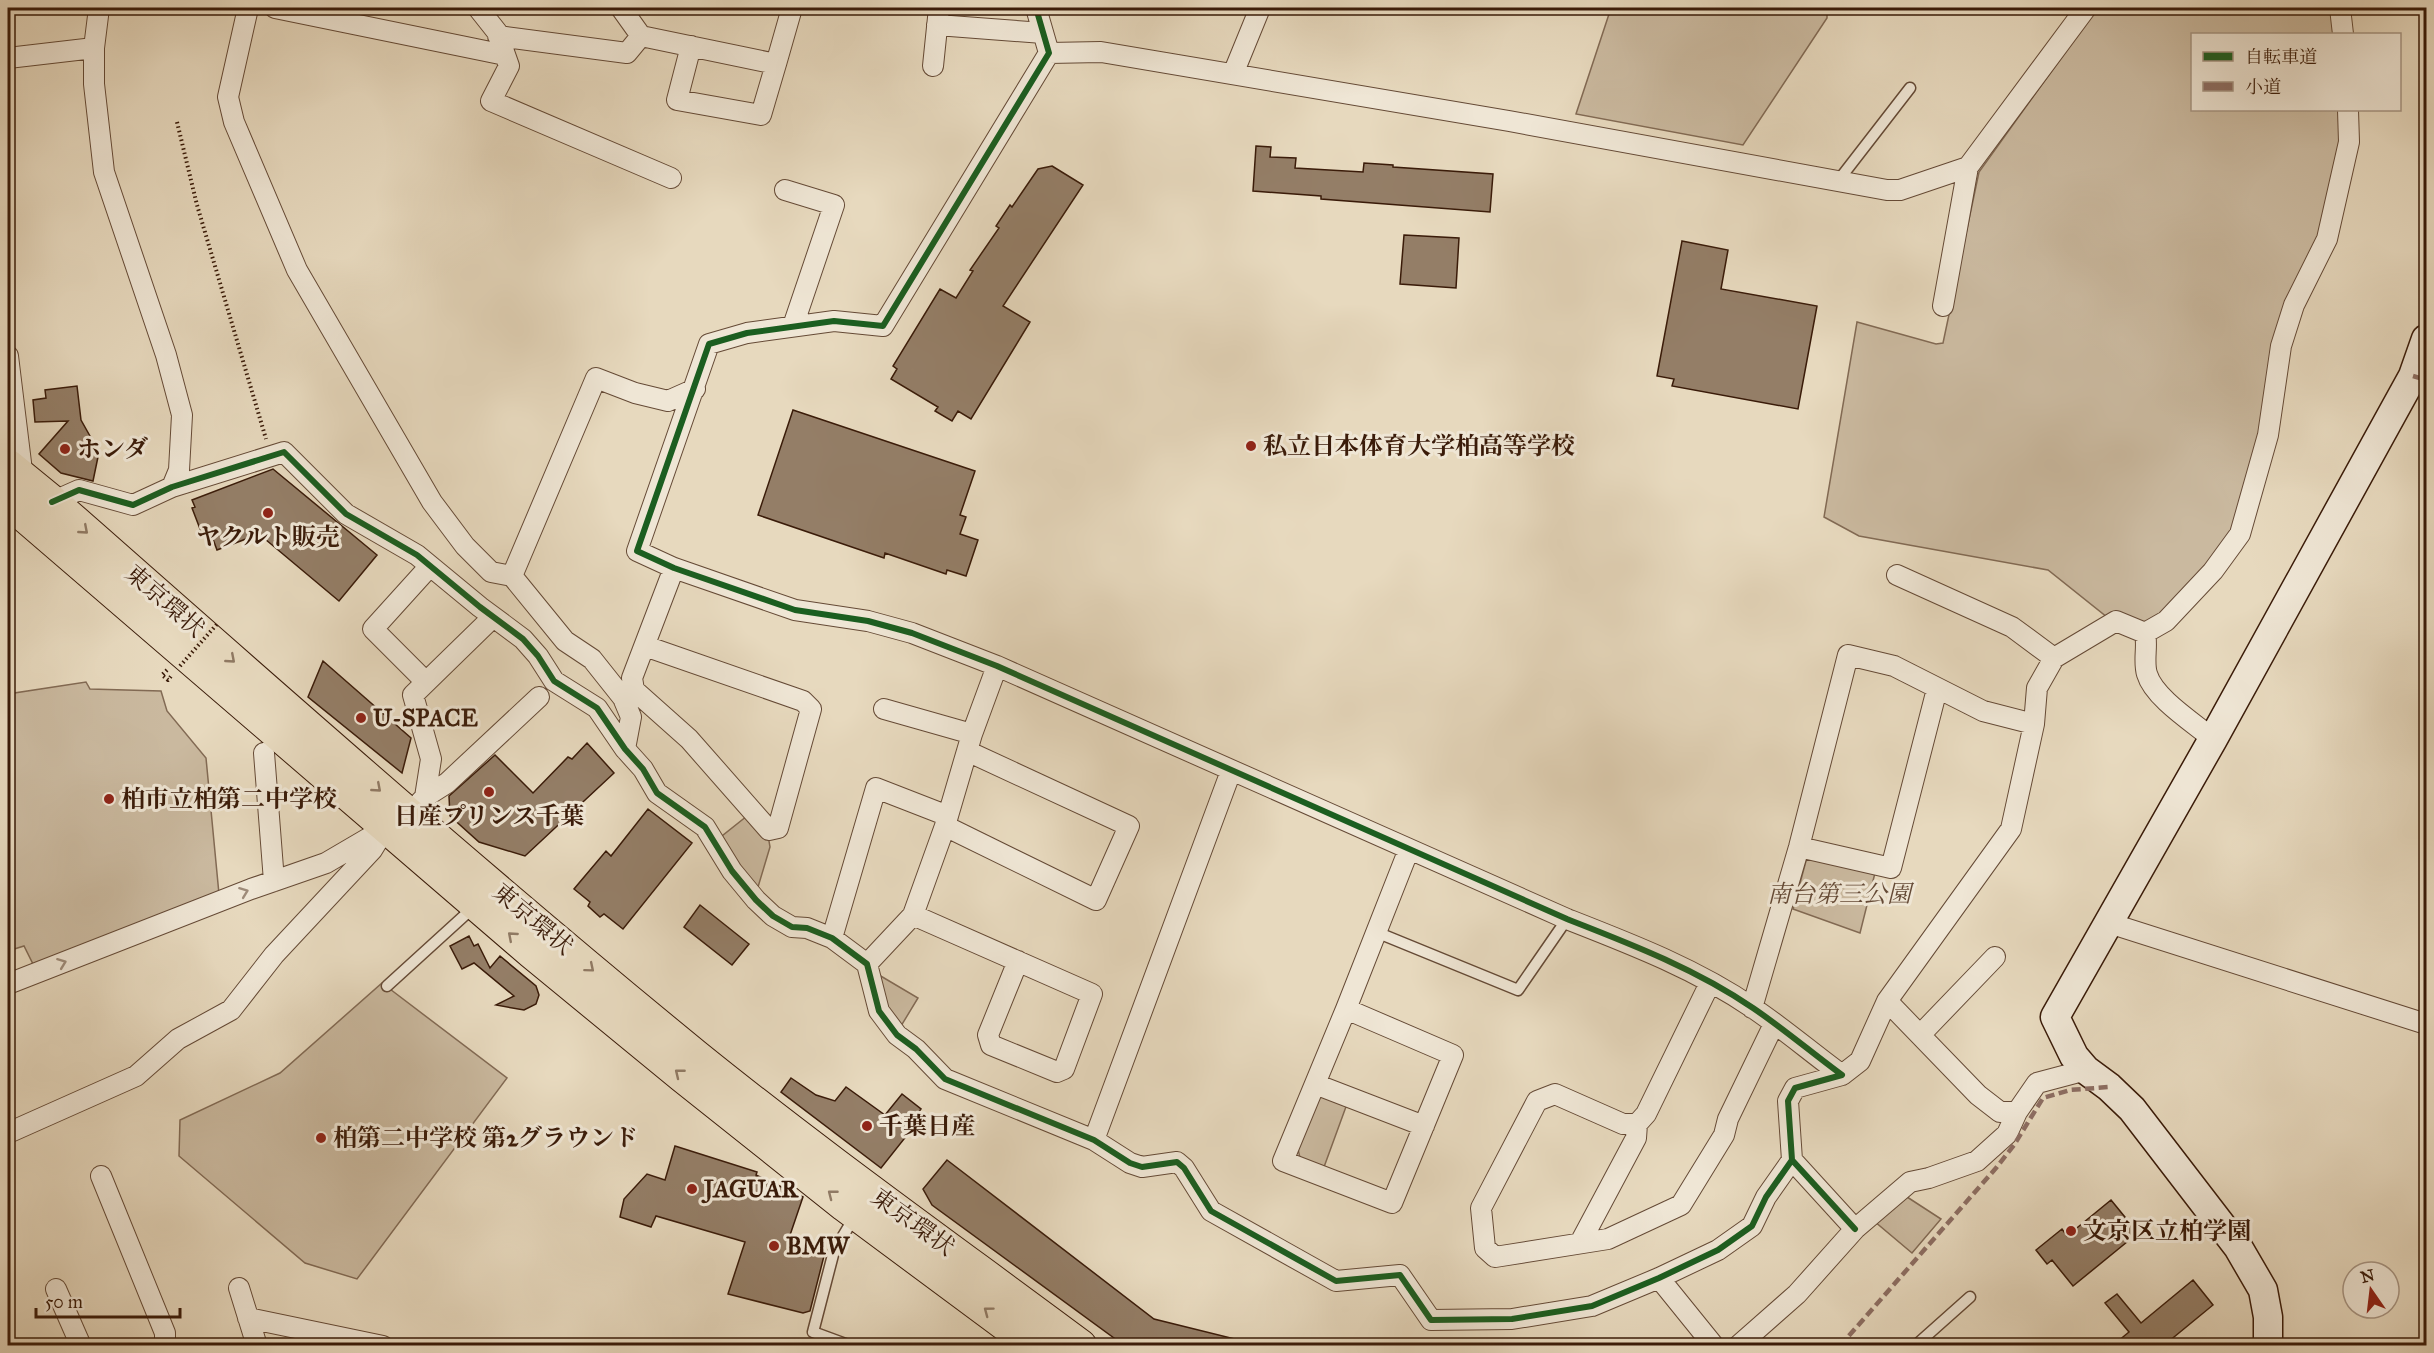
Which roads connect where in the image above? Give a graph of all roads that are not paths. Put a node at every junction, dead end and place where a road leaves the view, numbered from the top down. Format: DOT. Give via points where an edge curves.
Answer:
graph roads {
  1 [pos="99,8"];
  2 [pos="248,8"];
  3 [pos="275,8"];
  4 [pos="478,8"];
  5 [pos="621,8"];
  6 [pos="792,8"];
  7 [pos="1036,8"];
  8 [pos="1260,8"];
  9 [pos="2086,8"];
  10 [pos="2340,8"];
  11 [pos="938,16"];
  12 [pos="1043,33"];
  13 [pos="2343,33"];
  14 [pos="498,36"];
  15 [pos="641,36"];
  16 [pos="691,46"];
  17 [pos="94,48"];
  18 [pos="1049,53"];
  19 [pos="505,55"];
  20 [pos="8,58"];
  21 [pos="776,64"];
  22 [pos="933,66"];
  23 [pos="1233,74"];
  24 [pos="1910,88"];
  25 [pos="2348,111"];
  26 [pos="1968,167"];
  27 [pos="671,178"];
  28 [pos="1838,181"];
  29 [pos="785,190"];
  30 [pos="1943,306"];
  31 [pos="794,326"];
  32 [pos="2427,339"];
  33 [pos="8,356"];
  34 [pos="695,389"];
  35 [pos="13,482"];
  36 [pos="172,487"];
  37 [pos="52,502"];
  38 [pos="430,566"];
  39 [pos="674,568"];
  40 [pos="1897,575"];
  41 [pos="512,576"];
  42 [pos="493,617"];
  43 [pos="2145,633"];
  44 [pos="645,646"];
  45 [pos="2054,658"];
  46 [pos="997,666"];
  47 [pos="426,682"];
  48 [pos="1937,689"];
  49 [pos="539,697"];
  50 [pos="884,709"];
  51 [pos="2034,724"];
  52 [pos="2213,739"];
  53 [pos="970,742"];
  54 [pos="625,749"];
  55 [pos="264,753"];
  56 [pos="1231,771"];
  57 [pos="407,813"];
  58 [pos="946,821"];
  59 [pos="1799,847"];
  60 [pos="1409,849"];
  61 [pos="274,881"];
  62 [pos="465,915"];
  63 [pos="913,915"];
  64 [pos="1567,919"];
  65 [pos="2109,923"];
  66 [pos="1376,932"];
  67 [pos="832,938"];
  68 [pos="1995,957"];
  69 [pos="1018,961"];
  70 [pos="867,963"];
  71 [pos="1710,983"];
  72 [pos="8,984"];
  73 [pos="387,987"];
  74 [pos="1887,1001"];
  75 [pos="1752,1008"];
  76 [pos="1346,1009"];
  77 [pos="2427,1023"];
  78 [pos="1774,1024"];
  79 [pos="1920,1035"];
  80 [pos="2086,1070"];
  81 [pos="1842,1075"];
  82 [pos="1315,1084"];
  83 [pos="2017,1112"];
  84 [pos="1637,1124"];
  85 [pos="1424,1126"];
  86 [pos="8,1133"];
  87 [pos="1094,1140"];
  88 [pos="1792,1160"];
  89 [pos="100,1176"];
  90 [pos="857,1214"];
  91 [pos="1854,1229"];
  92 [pos="1580,1243"];
  93 [pos="1659,1278"];
  94 [pos="239,1288"];
  95 [pos="56,1289"];
  96 [pos="1970,1297"];
  97 [pos="248,1318"];
  98 [pos="81,1346"];
  99 [pos="165,1346"];
  100 [pos="257,1346"];
  101 [pos="383,1346"];
  102 [pos="851,1346"];
  103 [pos="1035,1346"];
  104 [pos="1080,1346"];
  105 [pos="1714,1346"];
  106 [pos="1738,1346"];
  107 [pos="1915,1346"];
  108 [pos="2268,1346"];
  1 -- 17 [label="street"];
  2 -- 41 [label="street" via="228,97 234,122 297,270 432,502 465,546 491,572"];
  3 -- 19 [label="street"];
  4 -- 14 [label="street"];
  5 -- 15 [label="street"];
  6 -- 21 [label="street"];
  7 -- 12 [label="street"];
  8 -- 23 [label="street"];
  9 -- 26 [label="street"];
  10 -- 13 [label="street"];
  11 -- 12 [label="street"];
  11 -- 22 [label="street"];
  12 -- 18 [label="street"];
  14 -- 15 [label="street" via="627,53"];
  14 -- 19 [label="street"];
  15 -- 16 [label="street"];
  16 -- 21 [label="street"];
  16 -- 21 [label="street" via="677,100 761,115"];
  17 -- 20 [label="street"];
  17 -- 36 [label="street" via="104,172 166,355 182,415 179,470"];
  18 -- 23 [label="street" via="1101,52"];
  18 -- 31 [label="street" via="883,326 834,321"];
  19 -- 27 [label="street" via="509,66 491,101"];
  23 -- 28 [label="street"];
  24 -- 28 [label="lane"];
  25 -- 43 [label="street" via="2349,142 2327,239 2294,305 2281,346 2268,435 2240,534 2213,571 2166,621"];
  26 -- 28 [label="street" via="1900,189"];
  26 -- 30 [label="street"];
  29 -- 31 [label="street" via="834,205"];
  31 -- 34 [label="street" via="709,344"];
  32 -- 52 [label="street" via="2413,376"];
  33 -- 35 [label="street"];
  34 -- 39 [label="street" via="637,551"];
  34 -- 41 [label="street" via="668,401 596,378"];
  35 -- 37 [label="highway, 東京環状"];
  35 -- 57 [label="highway, 東京環状"];
  36 -- 37 [label="street" via="133,505 79,490"];
  36 -- 38 [label="street" via="284,452 346,514"];
  37 -- 57 [label="highway, 東京環状, one-way"];
  38 -- 42 [label="street"];
  38 -- 47 [label="street" via="373,629"];
  39 -- 44 [label="street"];
  39 -- 46 [label="street" via="795,610 868,621 912,633"];
  40 -- 45 [label="street" via="2012,627"];
  41 -- 54 [label="street" via="565,641 592,659 623,698 631,717"];
  42 -- 47 [label="street"];
  42 -- 54 [label="street" via="523,639 554,681 597,708"];
  43 -- 45 [label="street" via="2116,621"];
  43 -- 52 [label="street" via="2147,674 2157,692"];
  44 -- 44 [label="street" via="632,678 634,690 689,739 769,830 778,828 811,710 803,701"];
  45 -- 51 [label="street" via="2037,688"];
  46 -- 53 [label="street"];
  46 -- 56 [label="street"];
  47 -- 57 [label="street" via="413,695 431,759"];
  48 -- 51 [label="street" via="1983,711"];
  48 -- 59 [label="street" via="1891,868"];
  48 -- 59 [label="street" via="1894,666 1848,655"];
  49 -- 57 [label="street" via="447,783"];
  50 -- 53 [label="street"];
  51 -- 74 [label="street" via="2011,829"];
  52 -- 65 [label="street"];
  53 -- 58 [label="street"];
  53 -- 58 [label="street" via="1129,826 1096,900"];
  54 -- 67 [label="street" via="644,769 657,793 705,827 732,871 773,916 792,927 807,928"];
  55 -- 61 [label="street"];
  56 -- 60 [label="street"];
  56 -- 87 [label="street"];
  57 -- 61 [label="street" via="326,863"];
  57 -- 86 [label="street" via="274,955 231,1010 178,1039 136,1076"];
  90 -- 57 [label="highway, 東京環状, one-way" via="541,960"];
  57 -- 104 [label="highway, 東京環状, one-way" via="697,1057"];
  58 -- 63 [label="street"];
  58 -- 67 [label="street" via="876,788"];
  59 -- 75 [label="street"];
  60 -- 64 [label="street"];
  60 -- 66 [label="street"];
  72 -- 61 [label="street, one-way"];
  62 -- 73 [label="lane"];
  63 -- 69 [label="street"];
  63 -- 70 [label="street"];
  64 -- 66 [label="lane" via="1518,990"];
  64 -- 71 [label="street" via="1636,946"];
  65 -- 77 [label="street"];
  65 -- 80 [label="street" via="2055,1017 2074,1056"];
  66 -- 76 [label="street"];
  67 -- 70 [label="street"];
  68 -- 79 [label="street"];
  69 -- 69 [label="street" via="1092,994 1064,1068 1057,1072 991,1045 988,1035"];
  70 -- 87 [label="street" via="879,1011 897,1035 945,1079"];
  71 -- 75 [label="street"];
  71 -- 84 [label="street" via="1646,1114"];
  74 -- 79 [label="street"];
  74 -- 81 [label="street" via="1860,1061"];
  75 -- 78 [label="street"];
  76 -- 82 [label="street"];
  76 -- 85 [label="street" via="1453,1055"];
  78 -- 81 [label="street"];
  78 -- 92 [label="street" via="1724,1135 1681,1205 1608,1239"];
  79 -- 83 [label="street" via="1977,1095 2000,1112"];
  80 -- 83 [label="street" via="2037,1083"];
  80 -- 108 [label="street" via="2132,1109 2238,1246 2263,1290"];
  81 -- 88 [label="street" via="1795,1088 1788,1101"];
  82 -- 85 [label="street"];
  82 -- 85 [label="street" via="1283,1161 1392,1203"];
  83 -- 91 [label="street" via="2007,1134 1977,1161 1910,1182"];
  84 -- 92 [label="street" via="1636,1138"];
  84 -- 92 [label="street" via="1623,1124 1555,1094 1537,1101 1481,1208 1485,1248 1495,1257"];
  87 -- 93 [label="street" via="1142,1167 1176,1162 1184,1168 1211,1212 1336,1281 1400,1275 1431,1320 1512,1318 1592,1306"];
  88 -- 91 [label="street"];
  88 -- 93 [label="street" via="1766,1197 1752,1226 1719,1250"];
  89 -- 99 [label="street" via="165,1333"];
  90 -- 102 [label="lane" via="834,1251 813,1332"];
  103 -- 90 [label="highway, 東京環状, one-way"];
  91 -- 106 [label="street" via="1797,1294"];
  93 -- 105 [label="street"];
  94 -- 97 [label="street"];
  95 -- 98 [label="street"];
  96 -- 107 [label="lane"];
  97 -- 100 [label="street"];
  97 -- 101 [label="street"];
}
